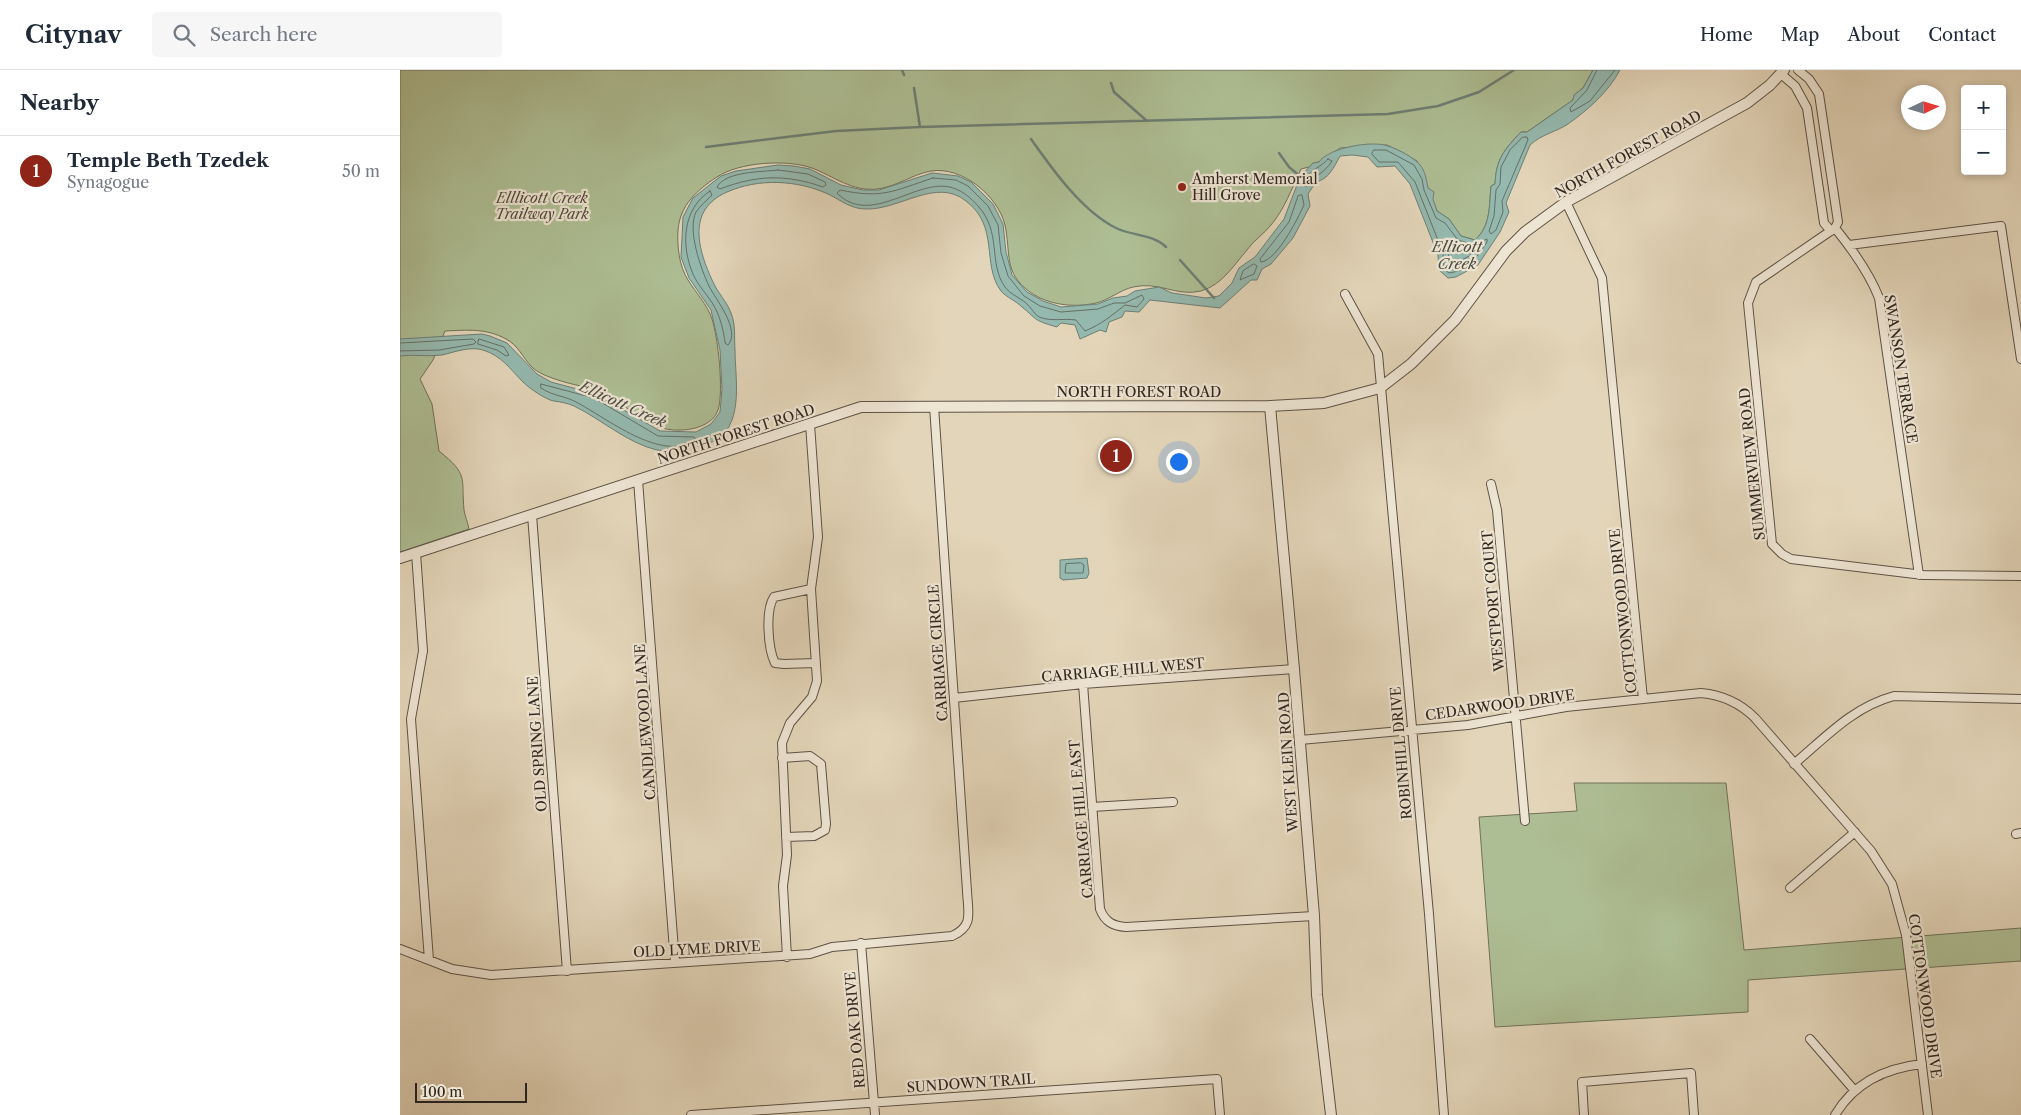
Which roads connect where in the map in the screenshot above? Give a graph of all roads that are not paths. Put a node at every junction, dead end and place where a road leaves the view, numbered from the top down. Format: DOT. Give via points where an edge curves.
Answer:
graph roads {
  1 [pos="1798,70"];
  2 [pos="1782,72"];
  3 [pos="1566,202"];
  4 [pos="1833,230"];
  5 [pos="1849,245"];
  6 [pos="1345,294"];
  7 [pos="2020,338"];
  8 [pos="2021,359"];
  9 [pos="1380,388"];
  10 [pos="934,406"];
  11 [pos="1270,406"];
  12 [pos="810,424"];
  13 [pos="638,480"];
  14 [pos="1491,484"];
  15 [pos="532,515"];
  16 [pos="416,553"];
  17 [pos="400,558"];
  18 [pos="1919,575"];
  19 [pos="2021,576"];
  20 [pos="811,589"];
  21 [pos="815,663"];
  22 [pos="1294,669"];
  23 [pos="1083,684"];
  24 [pos="954,698"];
  25 [pos="1643,699"];
  26 [pos="2021,699"];
  27 [pos="1516,716"];
  28 [pos="1411,730"];
  29 [pos="1300,740"];
  30 [pos="782,758"];
  31 [pos="1794,764"];
  32 [pos="1173,802"];
  33 [pos="1092,807"];
  34 [pos="1524,821"];
  35 [pos="1854,832"];
  36 [pos="786,837"];
  37 [pos="1790,888"];
  38 [pos="968,897"];
  39 [pos="1314,916"];
  40 [pos="861,943"];
  41 [pos="400,948"];
  42 [pos="787,957"];
  43 [pos="429,960"];
  44 [pos="675,963"];
  45 [pos="567,971"];
  46 [pos="1810,1039"];
  47 [pos="1922,1064"];
  48 [pos="1854,1091"];
  49 [pos="874,1102"];
  50 [pos="730,1114"];
  51 [pos="691,1115"];
  52 [pos="875,1115"];
  53 [pos="1220,1115"];
  54 [pos="1331,1115"];
  55 [pos="1444,1115"];
  56 [pos="1584,1115"];
  57 [pos="1694,1115"];
  58 [pos="1835,1115"];
  59 [pos="1928,1115"];
  1 -- 4 [label="street" via="1809,80 1821,102 1838,222"];
  2 -- 3 [label="street, NORTH FOREST ROAD" via="1747,103"];
  2 -- 4 [label="street, SWANSON TERRACE" via="1795,86 1807,108 1824,223"];
  3 -- 9 [label="street, NORTH FOREST ROAD" via="1525,232 1506,251 1455,320 1411,364"];
  3 -- 25 [label="street, COTTONWOOD DRIVE" via="1602,278"];
  4 -- 5 [label="street, SWANSON TERRACE"];
  4 -- 18 [label="street, SUMMERVIEW ROAD" via="1756,282 1748,303 1770,539 1776,549 1792,559"];
  5 -- 7 [label="street" via="2001,226"];
  5 -- 18 [label="street, SWANSON TERRACE" via="1873,282 1879,298"];
  6 -- 9 [label="street, ROBINHILL DRIVE" via="1378,354"];
  7 -- 8 [label="street"];
  9 -- 11 [label="street, NORTH FOREST ROAD" via="1324,403"];
  9 -- 28 [label="street, ROBINHILL DRIVE"];
  10 -- 11 [label="street, NORTH FOREST ROAD"];
  10 -- 12 [label="street, NORTH FOREST ROAD" via="861,407"];
  10 -- 24 [label="street, CARRIAGE CIRCLE"];
  11 -- 22 [label="street, WEST KLEIN ROAD"];
  12 -- 13 [label="street, NORTH FOREST ROAD"];
  12 -- 20 [label="street" via="818,537"];
  13 -- 15 [label="street, NORTH FOREST ROAD"];
  13 -- 44 [label="street, CANDLEWOOD LANE"];
  14 -- 27 [label="street, WESTPORT COURT" via="1497,510"];
  15 -- 16 [label="street, NORTH FOREST ROAD"];
  15 -- 45 [label="street, OLD SPRING LANE"];
  16 -- 17 [label="street, NORTH FOREST ROAD"];
  16 -- 43 [label="street" via="423,651 411,719"];
  18 -- 19 [label="street, SUMMERVIEW ROAD"];
  20 -- 21 [label="street"];
  20 -- 21 [label="street" via="774,597 768,609 771,655 775,662"];
  21 -- 30 [label="street" via="816,690 785,732"];
  22 -- 23 [label="street, CARRIAGE HILL WEST"];
  22 -- 29 [label="street, WEST KLEIN ROAD"];
  23 -- 24 [label="street, CARRIAGE HILL WEST"];
  23 -- 33 [label="street, CARRIAGE HILL EAST"];
  24 -- 38 [label="street, CARRIAGE CIRCLE"];
  25 -- 27 [label="street, CEDARWOOD DRIVE"];
  25 -- 31 [label="street, COTTONWOOD DRIVE" via="1701,693 1731,700 1756,718"];
  26 -- 31 [label="street" via="1894,696 1878,700 1854,712"];
  27 -- 28 [label="street, CEDARWOOD DRIVE" via="1468,725"];
  27 -- 34 [label="street, WESTPORT COURT"];
  28 -- 29 [label="street, CEDARWOOD DRIVE"];
  28 -- 55 [label="street, ROBINHILL DRIVE"];
  29 -- 39 [label="street, WEST KLEIN ROAD"];
  30 -- 36 [label="street"];
  30 -- 36 [label="street" via="810,756 821,764 826,824 825,830 814,836"];
  31 -- 35 [label="street, COTTONWOOD DRIVE"];
  32 -- 33 [label="street"];
  33 -- 39 [label="street, CARRIAGE HILL EAST" via="1100,909 1112,925 1126,927"];
  35 -- 37 [label="street"];
  35 -- 47 [label="street, COTTONWOOD DRIVE" via="1880,861 1898,901 1906,935"];
  36 -- 42 [label="street" via="788,855 783,886"];
  38 -- 40 [label="street, OLD LYME DRIVE" via="967,924 952,936"];
  39 -- 54 [label="street, WEST KLEIN ROAD" via="1318,995"];
  40 -- 42 [label="street, OLD LYME DRIVE"];
  40 -- 49 [label="street, RED OAK DRIVE"];
  41 -- 43 [label="street, OLD LYME DRIVE"];
  42 -- 44 [label="street, OLD LYME DRIVE"];
  43 -- 45 [label="street, OLD LYME DRIVE" via="475,974"];
  44 -- 45 [label="street, OLD LYME DRIVE"];
  46 -- 48 [label="street"];
  47 -- 48 [label="street" via="1889,1070"];
  47 -- 59 [label="street, COTTONWOOD DRIVE"];
  48 -- 58 [label="street"];
  49 -- 50 [label="street, SUNDOWN TRAIL"];
  49 -- 52 [label="street, RED OAK DRIVE"];
  49 -- 53 [label="street, SUNDOWN TRAIL" via="1218,1079"];
  50 -- 51 [label="street, SUNDOWN TRAIL"];
  56 -- 57 [label="street" via="1582,1082 1691,1073"];
}
